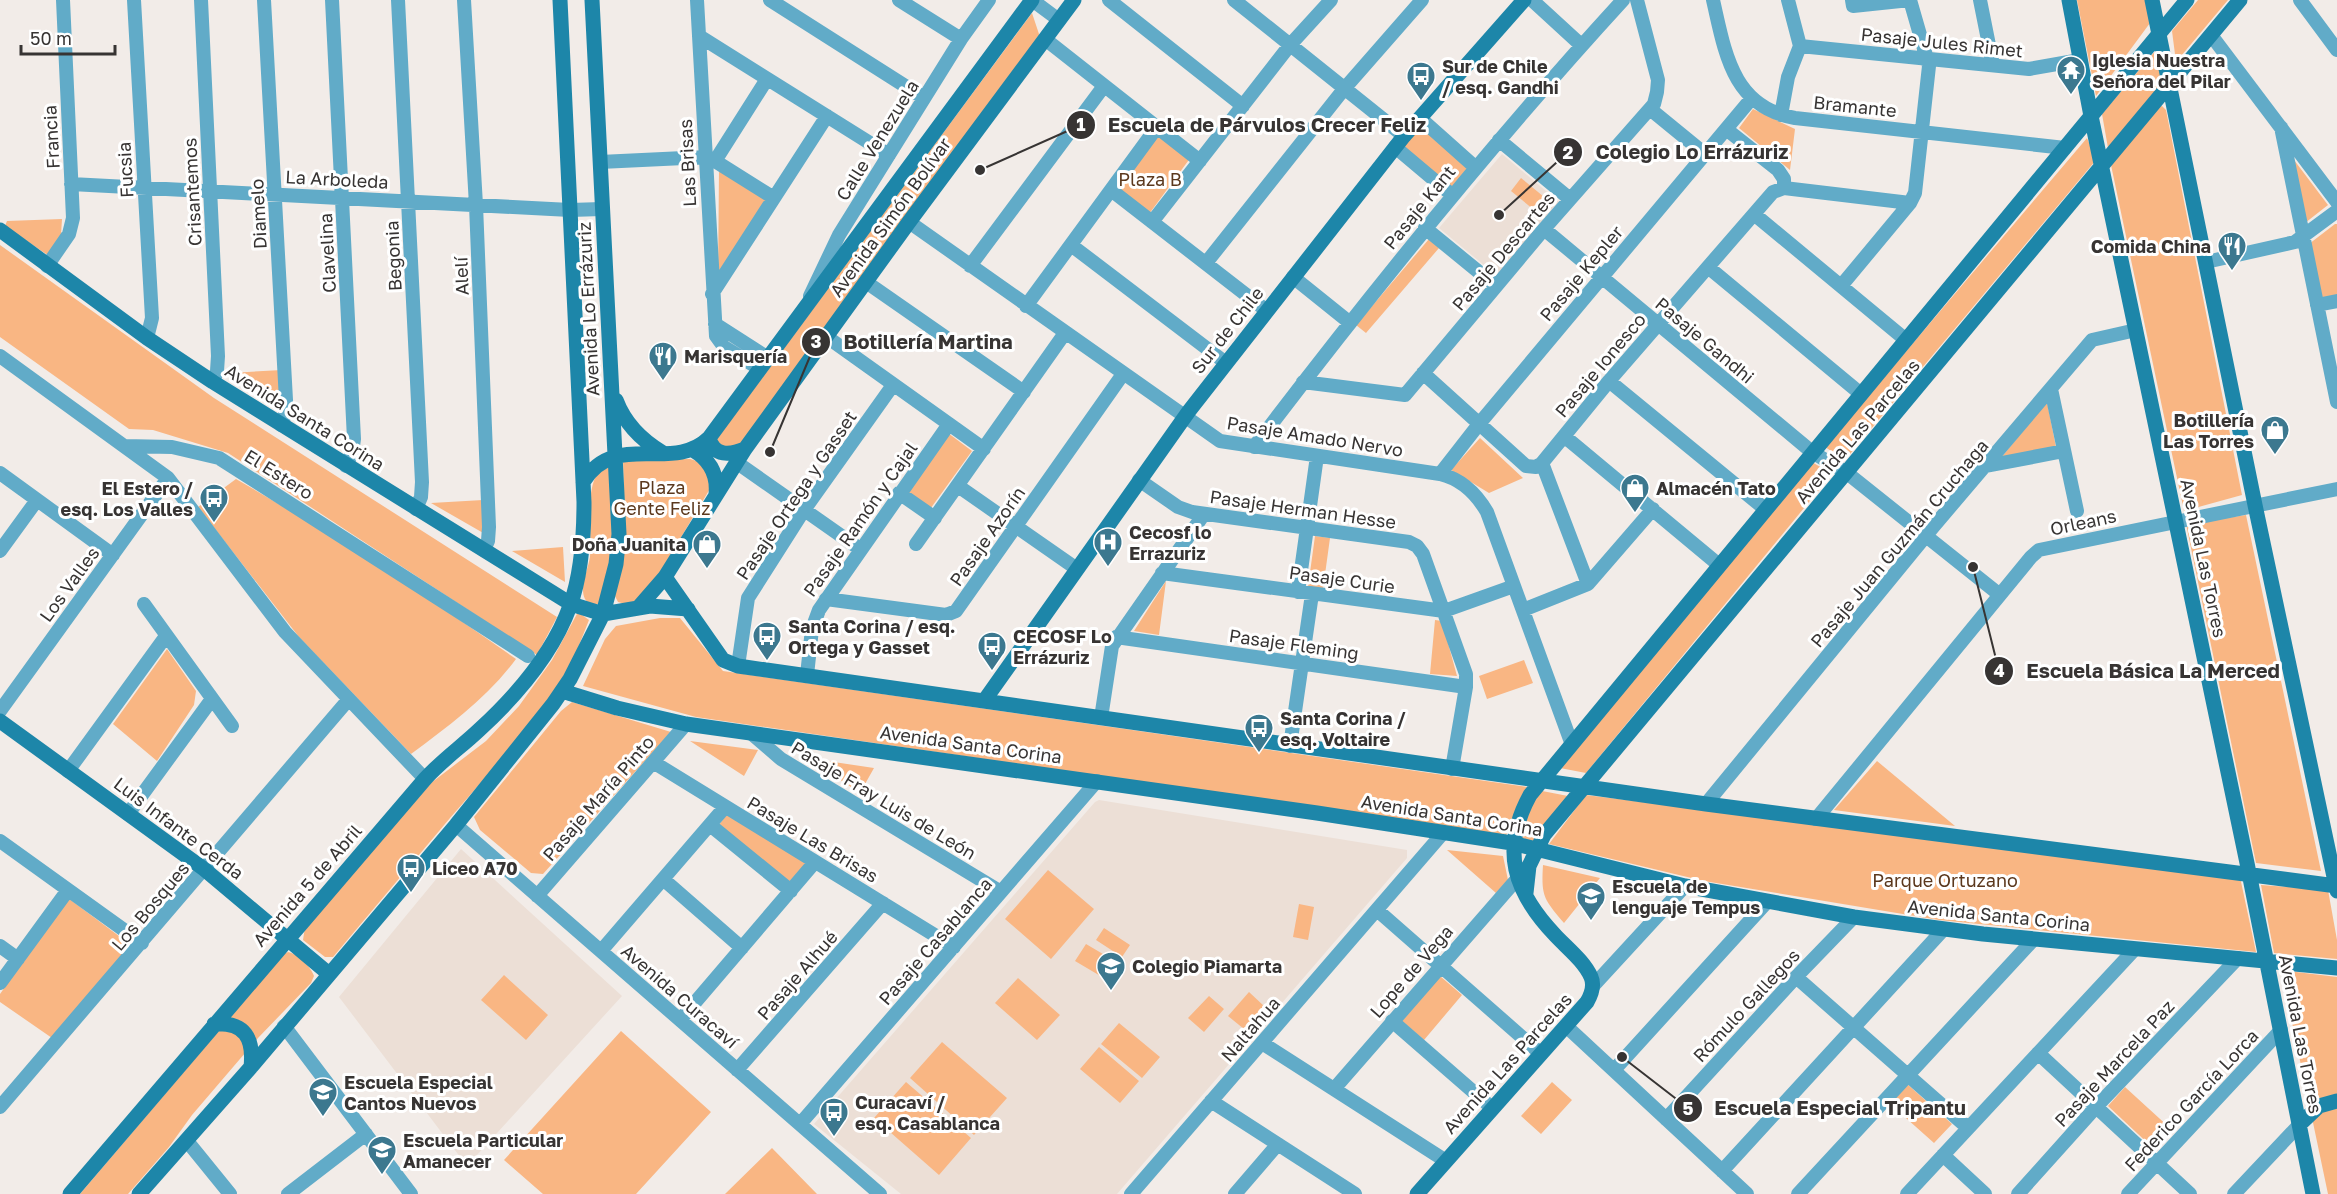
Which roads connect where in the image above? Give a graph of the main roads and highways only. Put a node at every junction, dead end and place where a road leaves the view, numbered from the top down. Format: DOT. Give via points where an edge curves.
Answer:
graph roads {
  1 [pos="560,0"];
  2 [pos="592,0"];
  3 [pos="1032,0"];
  4 [pos="1074,0"];
  5 [pos="1524,0"];
  6 [pos="2068,0"];
  7 [pos="2152,0"];
  8 [pos="2187,0"];
  9 [pos="2240,0"];
  10 [pos="2159,33"];
  11 [pos="2169,86"];
  12 [pos="2091,116"];
  13 [pos="2102,166"];
  14 [pos="0,230"];
  15 [pos="613,394"];
  16 [pos="709,438"];
  17 [pos="745,449"];
  18 [pos="693,450"];
  19 [pos="663,453"];
  20 [pos="616,456"];
  21 [pos="583,482"];
  22 [pos="716,494"];
  23 [pos="665,577"];
  24 [pos="571,604"];
  25 [pos="638,608"];
  26 [pos="688,609"];
  27 [pos="603,614"];
  28 [pos="562,691"];
  29 [pos="984,701"];
  30 [pos="0,722"];
  31 [pos="1539,781"];
  32 [pos="1585,788"];
  33 [pos="1514,836"];
  34 [pos="1540,842"];
  35 [pos="2251,882"];
  36 [pos="2337,888"];
  37 [pos="1526,896"];
  38 [pos="288,937"];
  39 [pos="2267,960"];
  40 [pos="2337,968"];
  41 [pos="329,974"];
  42 [pos="214,1024"];
  43 [pos="251,1067"];
  44 [pos="2337,1101"];
  45 [pos="2300,1124"];
  46 [pos="70,1194"];
  47 [pos="139,1194"];
  48 [pos="1417,1194"];
  49 [pos="2313,1194"];
  1 -- 21 [label="main road, Avenida Lo Errázuriz"];
  2 -- 15 [label="main road, Avenida Lo Errázuriz"];
  3 -- 16 [label="main road, Avenida Simón Bolívar"];
  4 -- 17 [label="main road, Avenida Simón Bolívar"];
  5 -- 29 [label="main road, Sur de Chile" via="1399,142 1184,417"];
  6 -- 12 [label="main road, Avenida Las Torres"];
  7 -- 10 [label="main road"];
  8 -- 10 [label="main road, Avenida Las Parcelas"];
  9 -- 11 [label="main road, Avenida Las Parcelas"];
  10 -- 11 [label="main road"];
  10 -- 12 [label="main road, Avenida Las Parcelas"];
  11 -- 13 [label="main road, Avenida Las Parcelas"];
  11 -- 36 [label="main road"];
  12 -- 13 [label="main road, Avenida Las Torres"];
  12 -- 31 [label="main road, Avenida Las Parcelas"];
  13 -- 32 [label="main road, Avenida Las Parcelas"];
  13 -- 35 [label="main road, Avenida Las Torres"];
  14 -- 24 [label="main road, Avenida Santa Corina" via="213,382"];
  15 -- 19 [label="main road" via="636,432"];
  15 -- 20 [label="main road, Avenida Lo Errázuriz"];
  16 -- 17 [label="main road" via="720,453"];
  16 -- 18 [label="main road, Avenida Simón Bolívar"];
  17 -- 22 [label="main road, Avenida Simón Bolívar"];
  18 -- 19 [label="main road"];
  18 -- 22 [label="main road" via="712,468"];
  19 -- 20 [label="main road"];
  20 -- 21 [label="main road" via="595,466"];
  20 -- 27 [label="main road, Avenida Lo Errázuriz" via="619,534"];
  21 -- 24 [label="main road, Avenida Lo Errázuriz" via="581,558"];
  22 -- 23 [label="main road, Avenida Simón Bolívar"];
  23 -- 25 [label="main road, Avenida Simón Bolívar"];
  23 -- 26 [label="main road"];
  24 -- 27 [label="main road, Avenida Santa Corina"];
  24 -- 38 [label="main road, Avenida 5 de Abril" via="552,644 506,703 425,779"];
  25 -- 26 [label="main road"];
  25 -- 27 [label="main road"];
  26 -- 29 [label="main road" via="723,660 738,666"];
  27 -- 28 [label="main road"];
  28 -- 33 [label="main road, Avenida Santa Corina" via="686,724 1443,833"];
  28 -- 41 [label="main road" via="456,825"];
  29 -- 31 [label="main road"];
  30 -- 38 [label="main road, Luis Infante Cerda" via="204,869"];
  31 -- 32 [label="main road"];
  31 -- 33 [label="main road, Avenida Las Parcelas"];
  32 -- 34 [label="main road, Avenida Las Parcelas"];
  32 -- 35 [label="main road"];
  33 -- 34 [label="main road, Avenida Santa Corina"];
  33 -- 37 [label="main road, Avenida Las Parcelas" via="1518,879"];
  34 -- 37 [label="main road, Avenida Las Parcelas" via="1526,876"];
  34 -- 39 [label="main road, Avenida Santa Corina" via="1685,886 1767,903 1943,930"];
  35 -- 36 [label="main road"];
  35 -- 39 [label="main road, Avenida Las Torres"];
  37 -- 48 [label="main road, Avenida Las Parcelas" via="1543,922 1589,973 1593,986 1587,1002"];
  38 -- 41 [label="main road, Luis Infante Cerda"];
  38 -- 42 [label="main road, Avenida 5 de Abril"];
  39 -- 40 [label="main road, Avenida Santa Corina"];
  39 -- 45 [label="main road, Avenida Las Torres"];
  41 -- 43 [label="main road"];
  42 -- 43 [label="main road" via="242,1029 252,1049"];
  42 -- 46 [label="main road, Avenida 5 de Abril"];
  43 -- 47 [label="main road"];
  44 -- 45 [label="main road" via="2319,1106"];
  45 -- 49 [label="main road, Avenida Las Torres"];
}
